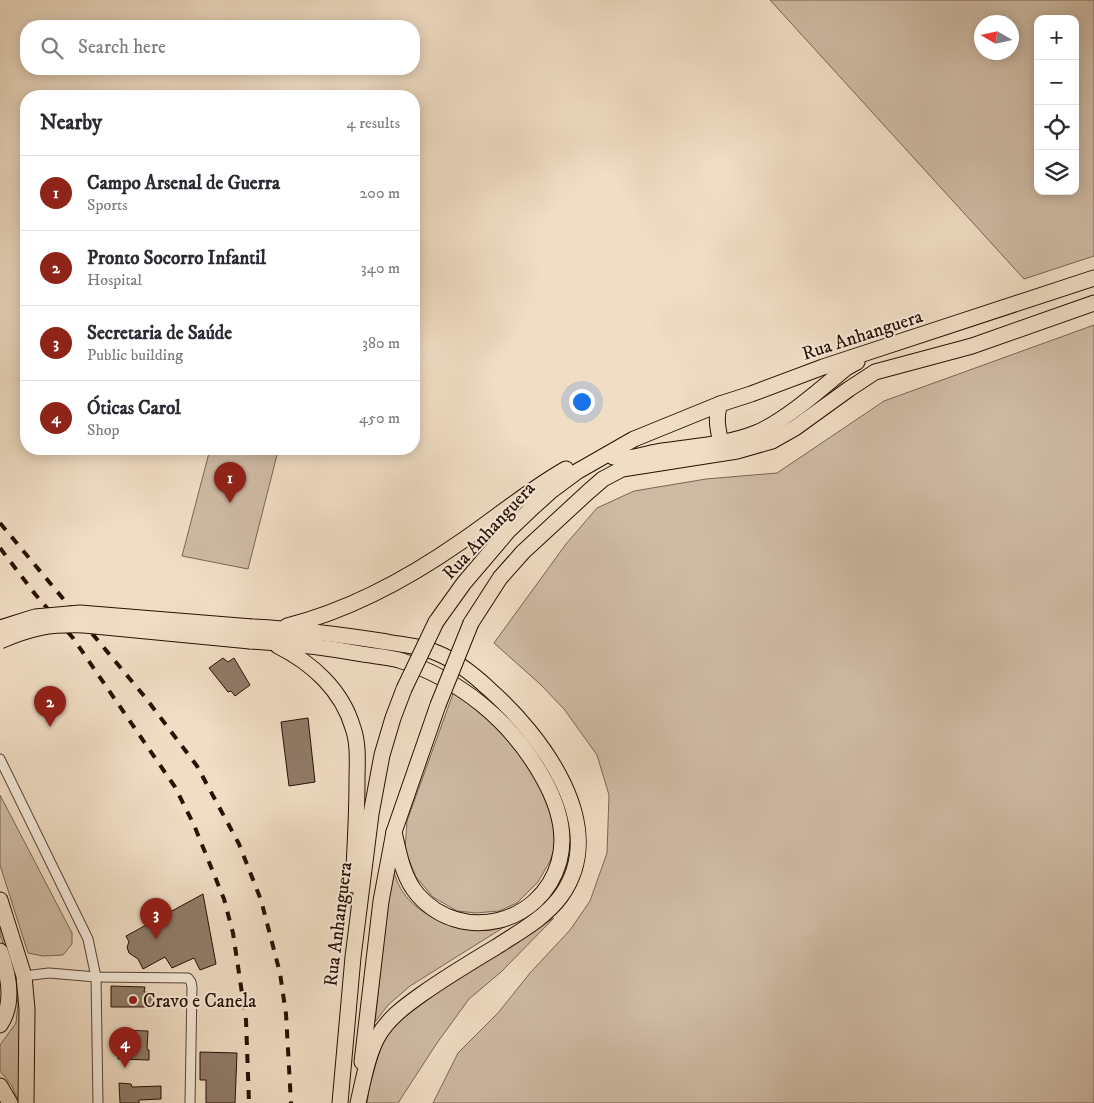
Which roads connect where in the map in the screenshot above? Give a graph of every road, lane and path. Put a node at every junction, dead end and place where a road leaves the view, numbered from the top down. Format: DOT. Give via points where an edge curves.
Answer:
graph roads {
  1 [pos="1094,278"];
  2 [pos="1094,303"];
  3 [pos="897,343"];
  4 [pos="720,404"];
  5 [pos="634,439"];
  6 [pos="720,443"];
  7 [pos="737,451"];
  8 [pos="606,454"];
  9 [pos="0,628"];
  10 [pos="278,628"];
  11 [pos="251,634"];
  12 [pos="0,641"];
  13 [pos="270,642"];
  14 [pos="0,759"];
  15 [pos="394,832"];
  16 [pos="0,900"];
  17 [pos="0,951"];
  18 [pos="24,976"];
  19 [pos="96,976"];
  20 [pos="347,1012"];
  21 [pos="0,1026"];
  22 [pos="0,1086"];
  23 [pos="10,1103"];
  24 [pos="26,1103"];
  25 [pos="98,1103"];
  26 [pos="190,1103"];
  27 [pos="340,1103"];
  28 [pos="357,1103"];
  1 -- 3 [label="main road, Rua Anhanguera"];
  2 -- 7 [label="main road" via="972,346 875,372 783,436"];
  3 -- 4 [label="main road, Rua Anhanguera"];
  3 -- 6 [label="main road" via="846,368 773,425"];
  4 -- 5 [label="main road, Rua Anhanguera"];
  4 -- 6 [label="main road" via="717,416"];
  5 -- 8 [label="main road, Rua Anhanguera"];
  5 -- 10 [label="main road" via="570,466 508,506 456,546 386,588 328,614"];
  6 -- 7 [label="main road"];
  6 -- 8 [label="main road" via="624,458"];
  7 -- 15 [label="main road, bridge" via="622,469 603,479 523,552 500,578 470,623"];
  8 -- 20 [label="main road, Rua Anhanguera, bridge" via="550,491 509,530 436,622 404,689 382,755 371,814"];
  9 -- 11 [label="main road, bridge" via="35,616 80,613"];
  10 -- 11 [label="main road"];
  10 -- 28 [label="main road" via="404,645 436,652 462,667 522,720 544,749 571,800 577,824 574,872 561,897 526,928 415,998 391,1019 376,1039"];
  11 -- 12 [label="main road, bridge" via="57,624 23,631"];
  11 -- 13 [label="main road"];
  13 -- 15 [label="main road" via="398,660 427,671 469,694 515,735 540,772 560,819 561,852 553,878 535,902 505,919 477,923 447,916 419,896 406,875"];
  13 -- 20 [label="main road" via="297,655 316,670 332,687 354,728 358,754 357,801"];
  14 -- 19 [label="street" via="84,928"];
  15 -- 28 [label="main road" via="381,901"];
  16 -- 18 [label="main road"];
  17 -- 21 [label="main road" via="10,986 10,999"];
  18 -- 19 [label="street"];
  18 -- 24 [label="main road"];
  19 -- 25 [label="street"];
  19 -- 26 [label="street" via="188,978 192,982"];
  20 -- 27 [label="main road, Rua Anhanguera"];
  22 -- 23 [label="main road"];
}
